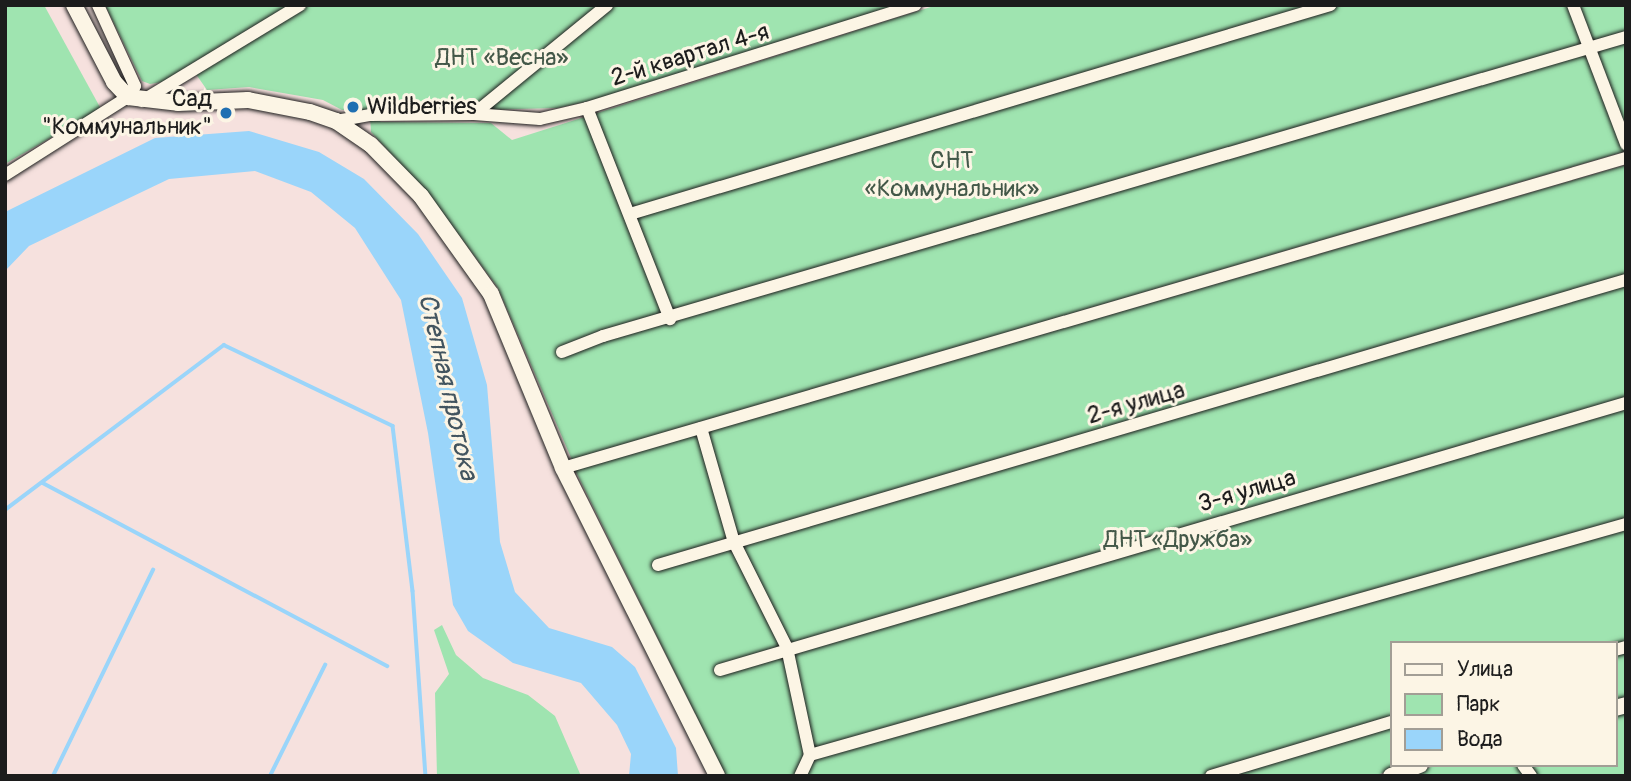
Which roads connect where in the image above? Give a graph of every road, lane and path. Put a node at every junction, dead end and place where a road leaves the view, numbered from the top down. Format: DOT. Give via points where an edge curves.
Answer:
graph roads {
  1 [pos="74,5"];
  2 [pos="98,5"];
  3 [pos="300,5"];
  4 [pos="607,5"];
  5 [pos="915,5"];
  6 [pos="1330,5"];
  7 [pos="1573,5"];
  8 [pos="1626,37"];
  9 [pos="1589,48"];
  10 [pos="135,99"];
  11 [pos="587,108"];
  12 [pos="474,114"];
  13 [pos="336,121"];
  14 [pos="1626,144"];
  15 [pos="1626,158"];
  16 [pos="5,175"];
  17 [pos="630,214"];
  18 [pos="1626,280"];
  19 [pos="670,319"];
  20 [pos="562,352"];
  21 [pos="1626,402"];
  22 [pos="701,428"];
  23 [pos="563,468"];
  24 [pos="1626,524"];
  25 [pos="734,542"];
  26 [pos="658,565"];
  27 [pos="786,648"];
  28 [pos="720,670"];
  29 [pos="1390,722"];
  30 [pos="810,755"];
  31 [pos="1415,767"];
  32 [pos="717,776"];
  33 [pos="800,776"];
  34 [pos="1211,776"];
  35 [pos="1391,776"];
  1 -- 10 [label="street" via="114,82"];
  2 -- 10 [label="street" via="135,86"];
  3 -- 10 [label="street"];
  4 -- 12 [label="street"];
  5 -- 11 [label="street, 2-й квартал 4-я"];
  6 -- 17 [label="street"];
  7 -- 9 [label="street"];
  8 -- 9 [label="street"];
  9 -- 14 [label="street"];
  9 -- 19 [label="street"];
  10 -- 13 [label="street" via="248,100 285,105"];
  10 -- 16 [label="street"];
  11 -- 12 [label="street, 2-й квартал 4-я" via="540,119"];
  11 -- 17 [label="street"];
  12 -- 13 [label="street, 2-й квартал 4-я" via="370,115"];
  13 -- 23 [label="street" via="371,145 421,196 491,294"];
  15 -- 22 [label="street"];
  17 -- 19 [label="street"];
  18 -- 25 [label="street, 2-я улица"];
  19 -- 20 [label="street"];
  21 -- 27 [label="street, 3-я улица"];
  22 -- 23 [label="street"];
  22 -- 25 [label="street"];
  23 -- 32 [label="street"];
  24 -- 30 [label="street"];
  25 -- 26 [label="street, 2-я улица"];
  25 -- 27 [label="street"];
  27 -- 28 [label="street, 3-я улица"];
  27 -- 30 [label="street"];
  29 -- 34 [label="street"];
  30 -- 33 [label="street"];
  31 -- 35 [label="street"];
}
